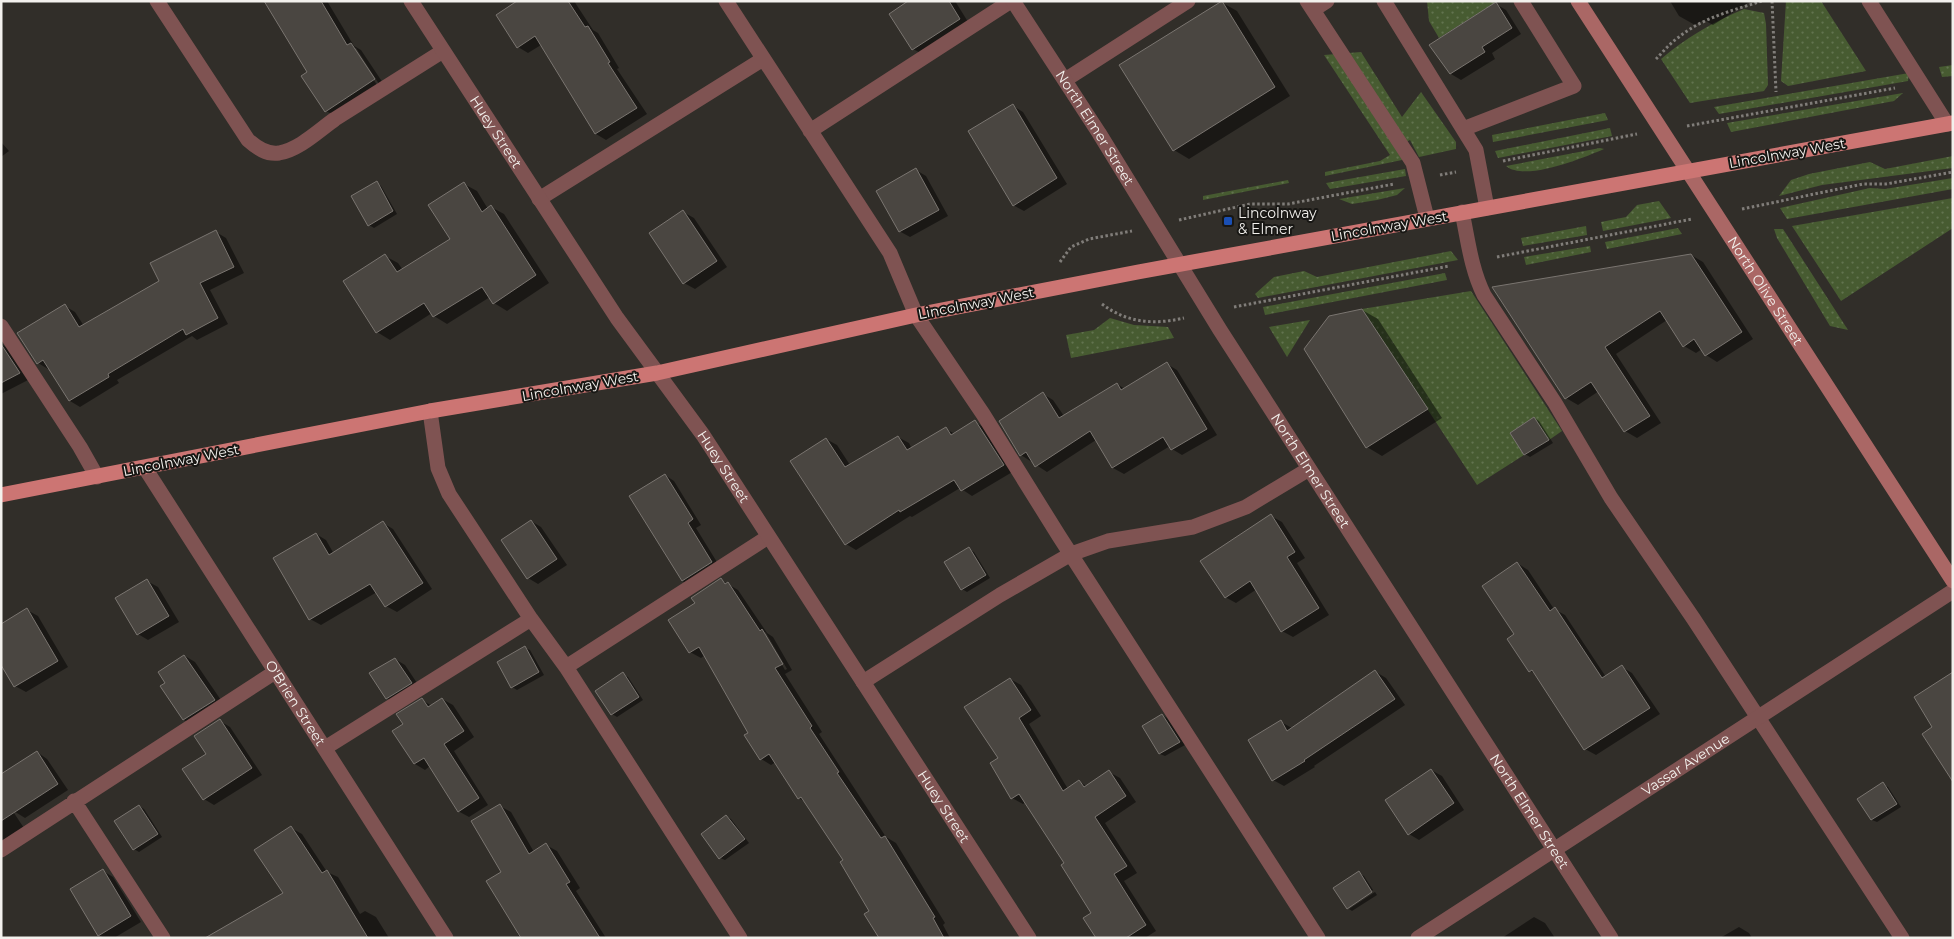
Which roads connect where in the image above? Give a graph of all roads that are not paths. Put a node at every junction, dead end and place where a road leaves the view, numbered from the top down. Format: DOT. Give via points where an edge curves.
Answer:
graph roads {
  1 [pos="156,1"];
  2 [pos="411,1"];
  3 [pos="726,1"];
  4 [pos="1012,1"];
  5 [pos="1188,1"];
  6 [pos="1327,1"];
  7 [pos="1384,1"];
  8 [pos="1521,1"];
  9 [pos="1578,1"];
  10 [pos="1869,1"];
  11 [pos="1310,6"];
  12 [pos="443,51"];
  13 [pos="763,59"];
  14 [pos="1065,80"];
  15 [pos="1950,123"];
  16 [pos="1463,129"];
  17 [pos="810,131"];
  18 [pos="1687,171"];
  19 [pos="539,199"];
  20 [pos="1487,208"];
  21 [pos="1462,212"];
  22 [pos="1427,218"];
  23 [pos="1178,264"];
  24 [pos="916,315"];
  25 [pos="1,326"];
  26 [pos="657,373"];
  27 [pos="430,411"];
  28 [pos="145,468"];
  29 [pos="1309,469"];
  30 [pos="97,477"];
  31 [pos="1,495"];
  32 [pos="768,537"];
  33 [pos="1071,554"];
  34 [pos="1953,582"];
  35 [pos="1953,591"];
  36 [pos="531,619"];
  37 [pos="566,667"];
  38 [pos="276,672"];
  39 [pos="863,682"];
  40 [pos="1757,717"];
  41 [pos="324,748"];
  42 [pos="74,801"];
  43 [pos="1,850"];
  44 [pos="1554,850"];
  45 [pos="163,938"];
  46 [pos="446,938"];
  47 [pos="740,938"];
  48 [pos="1030,938"];
  49 [pos="1318,938"];
  50 [pos="1418,938"];
  51 [pos="1611,938"];
  52 [pos="1902,938"];
  1 -- 12 [label="street" via="248,140 257,148 277,154 293,149"];
  2 -- 12 [label="street, Huey Street"];
  3 -- 13 [label="street"];
  4 -- 14 [label="street, North Elmer Street"];
  4 -- 17 [label="street"];
  5 -- 14 [label="street"];
  6 -- 11 [label="street"];
  7 -- 16 [label="street"];
  8 -- 16 [label="street" via="1574,86"];
  9 -- 18 [label="street, North Olive Street"];
  10 -- 15 [label="street"];
  11 -- 22 [label="street" via="1413,163"];
  12 -- 19 [label="street, Huey Street"];
  13 -- 17 [label="street"];
  13 -- 19 [label="street"];
  14 -- 23 [label="street, North Elmer Street"];
  15 -- 18 [label="main road, Lincolnway West"];
  16 -- 20 [label="street" via="1476,150"];
  17 -- 24 [label="street" via="890,253"];
  18 -- 20 [label="main road, Lincolnway West"];
  18 -- 34 [label="street, North Olive Street"];
  19 -- 26 [label="street, Huey Street"];
  20 -- 21 [label="main road, Lincolnway West"];
  21 -- 22 [label="main road, Lincolnway West"];
  21 -- 40 [label="street" via="1477,282 1484,295 1611,498"];
  22 -- 23 [label="main road, Lincolnway West"];
  23 -- 24 [label="main road, Lincolnway West"];
  23 -- 29 [label="street, North Elmer Street"];
  24 -- 26 [label="main road, Lincolnway West"];
  24 -- 33 [label="street"];
  25 -- 30 [label="street"];
  26 -- 27 [label="main road, Lincolnway West"];
  26 -- 32 [label="street, Huey Street" via="703,435"];
  27 -- 28 [label="main road, Lincolnway West"];
  27 -- 36 [label="street" via="438,468 448,494"];
  28 -- 30 [label="main road, Lincolnway West"];
  28 -- 38 [label="street, O'Brien Street"];
  29 -- 33 [label="street" via="1246,507 1193,527 1108,541"];
  29 -- 44 [label="street, North Elmer Street"];
  30 -- 31 [label="main road, Lincolnway West"];
  32 -- 37 [label="street"];
  32 -- 39 [label="street, Huey Street"];
  33 -- 39 [label="street"];
  33 -- 49 [label="street"];
  35 -- 40 [label="street, Vassar Avenue"];
  36 -- 37 [label="street"];
  36 -- 41 [label="street"];
  37 -- 47 [label="street"];
  38 -- 41 [label="street, O'Brien Street"];
  38 -- 42 [label="street"];
  39 -- 48 [label="street, Huey Street"];
  40 -- 44 [label="street, Vassar Avenue"];
  40 -- 52 [label="street"];
  41 -- 46 [label="street, O'Brien Street"];
  42 -- 43 [label="street"];
  42 -- 45 [label="street"];
  44 -- 50 [label="street, Vassar Avenue"];
  44 -- 51 [label="street, North Elmer Street"];
}
